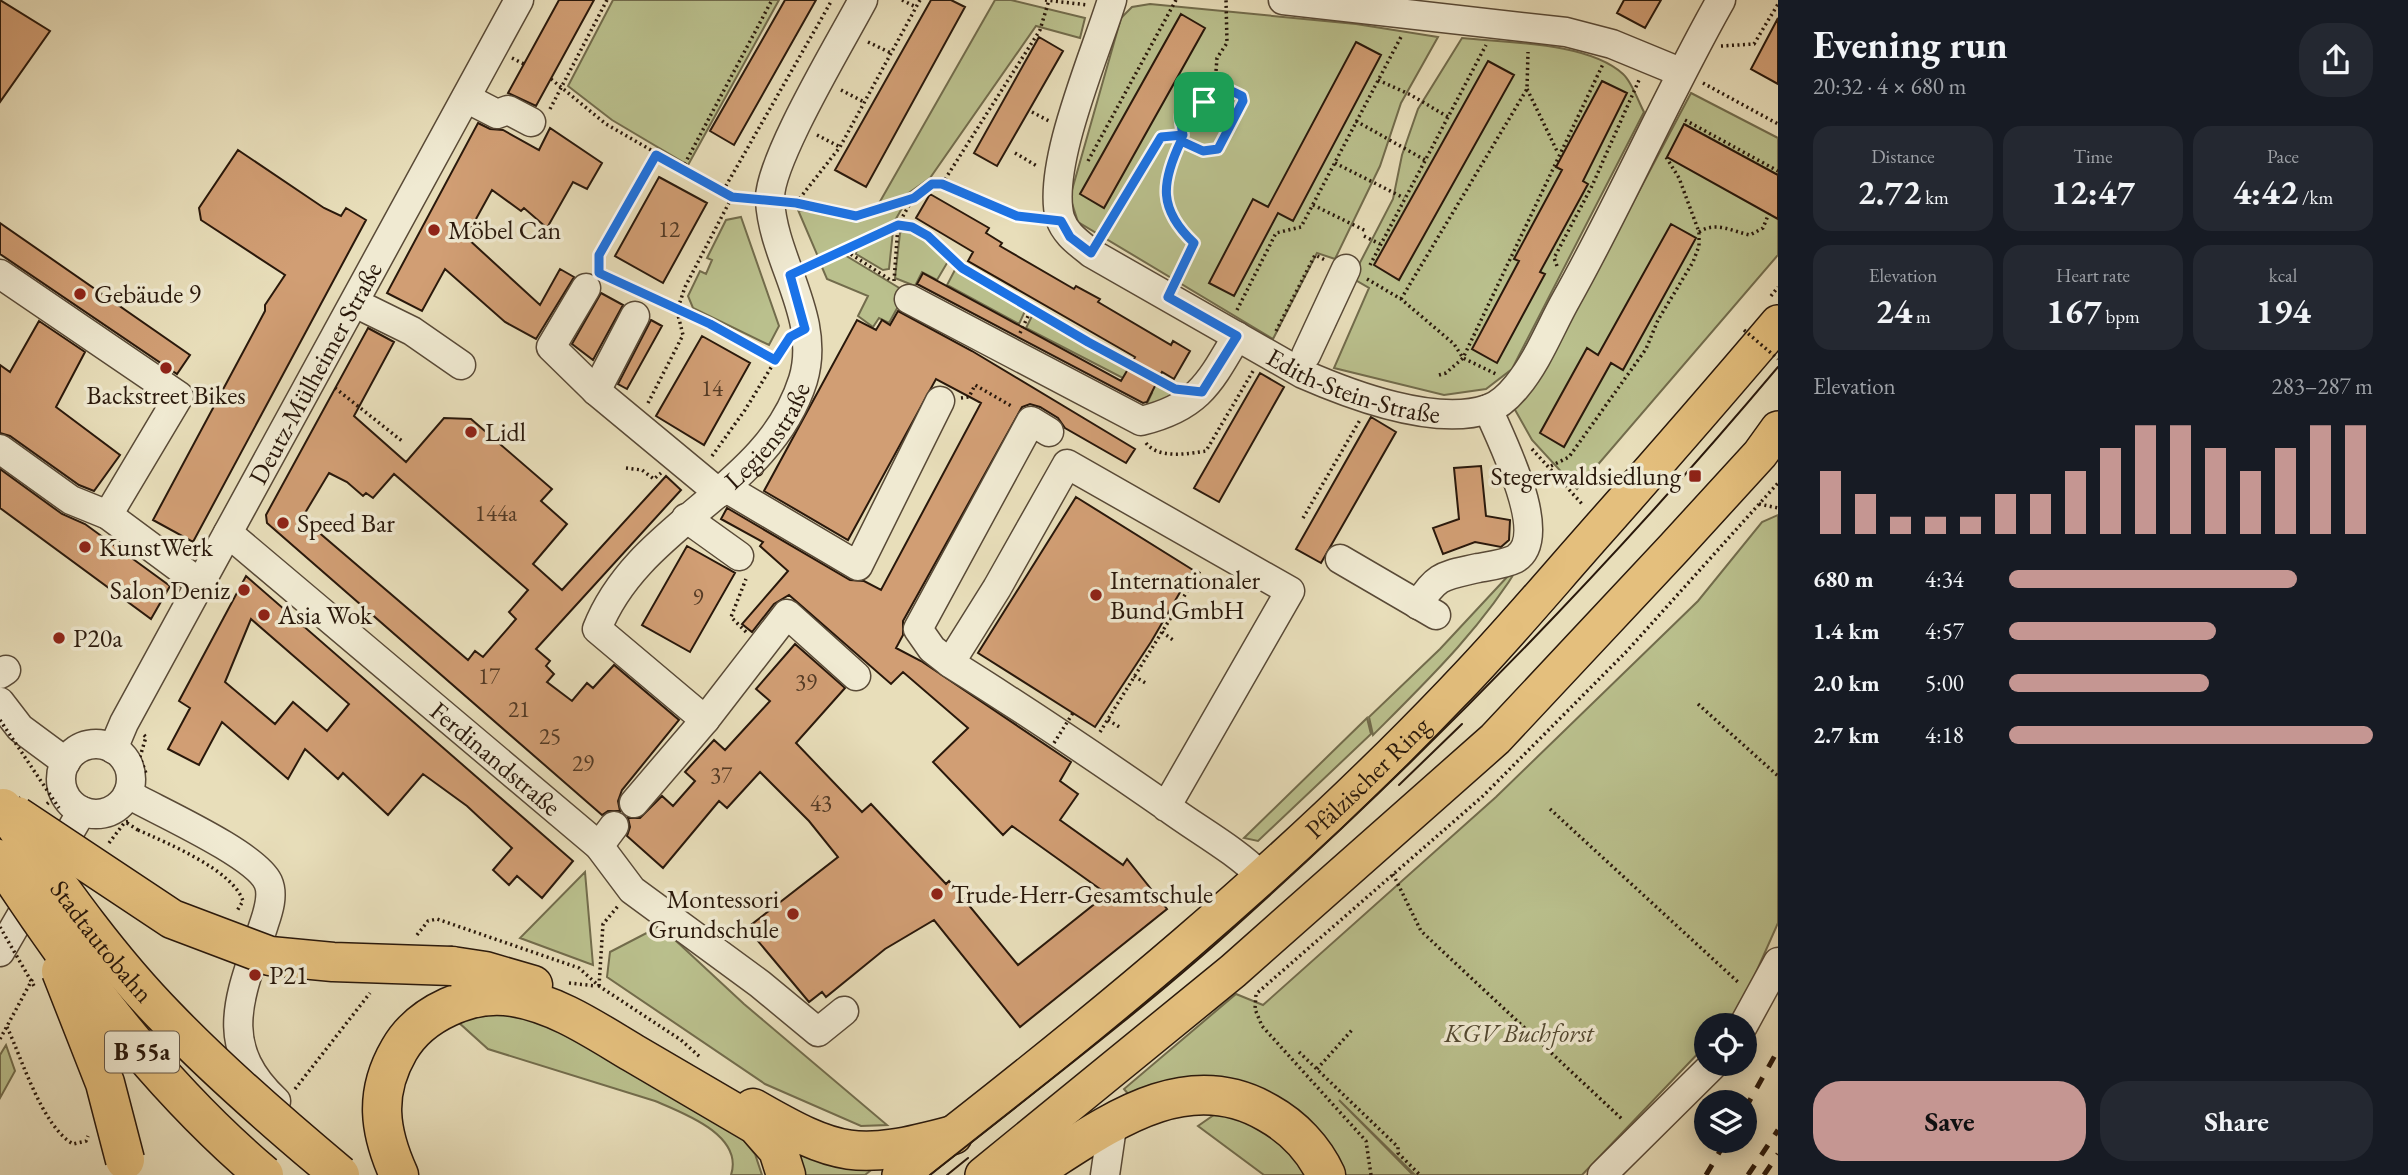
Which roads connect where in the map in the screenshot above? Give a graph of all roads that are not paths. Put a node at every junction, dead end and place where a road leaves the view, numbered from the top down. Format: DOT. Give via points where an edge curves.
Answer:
graph roads {
  1 [pos="519,0"];
  2 [pos="863,0"];
  3 [pos="1283,0"];
  4 [pos="1721,0"];
  5 [pos="1350,4"];
  6 [pos="1111,5"];
  7 [pos="1479,15"];
  8 [pos="1680,72"];
  9 [pos="466,98"];
  10 [pos="531,122"];
  11 [pos="0,274"];
  12 [pos="1355,274"];
  13 [pos="586,288"];
  14 [pos="901,290"];
  15 [pos="355,303"];
  16 [pos="635,316"];
  17 [pos="1778,323"];
  18 [pos="1232,333"];
  19 [pos="1306,355"];
  20 [pos="461,365"];
  21 [pos="596,391"];
  22 [pos="940,401"];
  23 [pos="1488,409"];
  24 [pos="1049,432"];
  25 [pos="1774,436"];
  26 [pos="0,449"];
  27 [pos="715,486"];
  28 [pos="108,515"];
  29 [pos="686,518"];
  30 [pos="228,533"];
  31 [pos="739,556"];
  32 [pos="1340,559"];
  33 [pos="201,583"];
  34 [pos="950,663"];
  35 [pos="856,676"];
  36 [pos="0,702"];
  37 [pos="705,720"];
  38 [pos="113,749"];
  39 [pos="66,762"];
  40 [pos="128,794"];
  41 [pos="634,803"];
  42 [pos="2,805"];
  43 [pos="1166,807"];
  44 [pos="72,811"];
  45 [pos="0,859"];
  46 [pos="1261,876"];
  47 [pos="36,914"];
  48 [pos="0,952"];
  49 [pos="1778,962"];
  50 [pos="844,1011"];
  51 [pos="1752,1013"];
  52 [pos="1702,1076"];
  53 [pos="707,1097"];
  54 [pos="1117,1120"];
  55 [pos="953,1135"];
  56 [pos="1321,1166"];
  57 [pos="128,1175"];
  58 [pos="264,1175"];
  59 [pos="340,1175"];
  60 [pos="360,1175"];
  61 [pos="399,1175"];
  62 [pos="771,1175"];
  63 [pos="786,1175"];
  64 [pos="900,1175"];
  65 [pos="983,1175"];
  66 [pos="1028,1175"];
  67 [pos="1105,1175"];
  68 [pos="1602,1175"];
  1 -- 9 [label="street, Deutz-Mülheimer Straße"];
  2 -- 27 [label="street, Legienstraße" via="773,180 783,201 773,221 808,346 803,380 758,458"];
  3 -- 5 [label="street"];
  4 -- 8 [label="street"];
  5 -- 7 [label="street" via="1413,15"];
  6 -- 18 [label="street, Edith-Stein-Straße" via="1058,177 1061,221 1070,237 1091,253"];
  7 -- 8 [label="street" via="1590,36"];
  8 -- 23 [label="street" via="1570,293 1519,384"];
  9 -- 10 [label="street" via="497,114 508,110"];
  9 -- 15 [label="street, Deutz-Mülheimer Straße"];
  11 -- 28 [label="street" via="179,396"];
  12 -- 19 [label="street"];
  13 -- 21 [label="street" via="551,347"];
  14 -- 18 [label="street" via="1141,421 1169,414 1202,392"];
  15 -- 20 [label="street" via="412,331"];
  15 -- 30 [label="street, Deutz-Mülheimer Straße"];
  16 -- 21 [label="street"];
  17 -- 46 [label="main road, Pfälzischer Ring" via="1452,693"];
  18 -- 23 [label="street, Edith-Stein-Straße" via="1336,388 1441,413"];
  21 -- 27 [label="street"];
  22 -- 27 [label="street" via="858,566"];
  23 -- 32 [label="street" via="1530,520 1526,545 1516,558 1442,575 1432,583 1427,610"];
  24 -- 34 [label="street" via="1031,421 918,629 932,649"];
  25 -- 65 [label="main road, Pfälzischer Ring" via="1494,738 1233,971"];
  26 -- 28 [label="street" via="71,500"];
  27 -- 29 [label="street, Legienstraße"];
  28 -- 33 [label="street"];
  29 -- 31 [label="street"];
  29 -- 37 [label="street, Legienstraße" via="632,569 608,603 597,629"];
  30 -- 33 [label="street, Deutz-Mülheimer Straße"];
  30 -- 50 [label="street, Ferdinandstraße" via="607,836 632,890 818,1032"];
  33 -- 38 [label="street, Deutz-Mülheimer Straße"];
  34 -- 43 [label="street"];
  34 -- 43 [label="street" via="1067,464 1290,591"];
  35 -- 37 [label="street" via="787,614"];
  36 -- 39 [label="street" via="20,728"];
  37 -- 41 [label="street"];
  38 -- 39 [label="street" via="103,745 81,748"];
  38 -- 40 [label="street" via="130,768"];
  39 -- 44 [label="street" via="64,791"];
  40 -- 44 [label="street" via="122,803 103,813"];
  40 -- 60 [label="street" via="249,860 269,883 270,905 236,1020 241,1051 257,1083"];
  42 -- 55 [label="highway, bridge" via="172,919 218,938 270,956 453,966 511,977 546,990 788,1128 835,1149 900,1149"];
  42 -- 59 [label="highway, Stadtautobahn / B 55a, bridge" via="64,895 165,1016 283,1128"];
  43 -- 46 [label="street"];
  44 -- 48 [label="street"];
  45 -- 47 [label="highway, B 55a, bridge"];
  46 -- 55 [label="main road, Pfälzischer Ring" via="1100,1018"];
  47 -- 57 [label="highway, bridge" via="105,1083"];
  47 -- 58 [label="highway, Stadtautobahn / B 55a, bridge" via="131,1041 195,1112"];
  49 -- 51 [label="street"];
  52 -- 68 [label="street"];
  53 -- 61 [label="highway" via="574,1018 512,997 461,1002 418,1026 390,1066 380,1105 387,1148"];
  53 -- 62 [label="highway" via="755,1140"];
  53 -- 63 [label="highway" via="757,1125 778,1150"];
  54 -- 56 [label="highway" via="1186,1095 1237,1100 1280,1120"];
  54 -- 66 [label="highway"];
  54 -- 67 [label="street"];
  55 -- 64 [label="main road, Pfälzischer Ring"];
}
